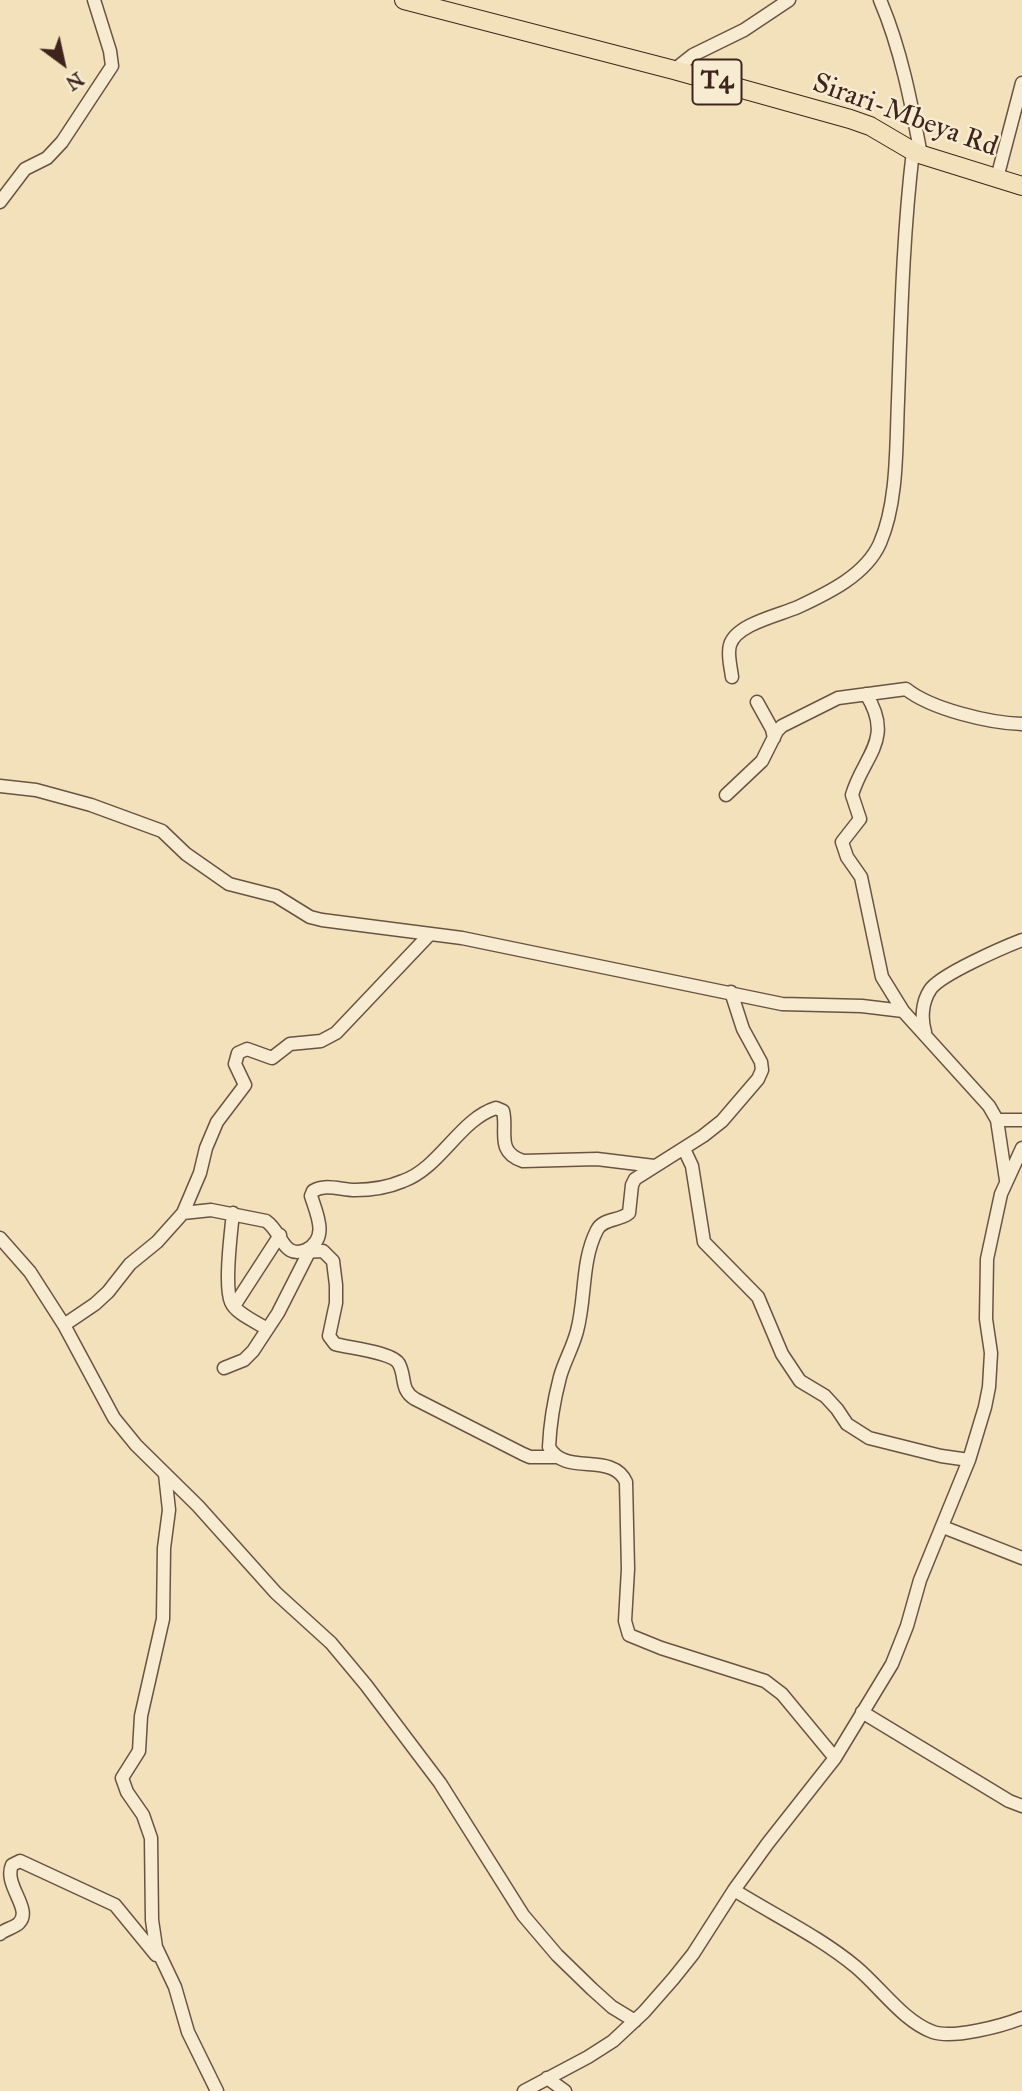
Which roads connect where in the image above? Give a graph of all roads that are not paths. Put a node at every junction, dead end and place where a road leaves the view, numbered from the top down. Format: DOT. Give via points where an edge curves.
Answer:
graph roads {
  1 [pos="94,0"];
  2 [pos="404,0"];
  3 [pos="789,0"];
  4 [pos="880,0"];
  5 [pos="674,70"];
  6 [pos="1022,83"];
  7 [pos="917,153"];
  8 [pos="997,178"];
  9 [pos="1022,186"];
  10 [pos="0,202"];
  11 [pos="732,677"];
  12 [pos="866,694"];
  13 [pos="757,702"];
  14 [pos="1022,724"];
  15 [pos="774,738"];
  16 [pos="0,786"];
  17 [pos="726,795"];
  18 [pos="1022,929"];
  19 [pos="429,935"];
  20 [pos="1022,940"];
  21 [pos="1006,946"];
  22 [pos="731,992"];
  23 [pos="903,1011"];
  24 [pos="926,1036"];
  25 [pos="997,1119"];
  26 [pos="1022,1120"];
  27 [pos="1022,1148"];
  28 [pos="684,1149"];
  29 [pos="654,1166"];
  30 [pos="1006,1180"];
  31 [pos="183,1213"];
  32 [pos="233,1213"];
  33 [pos="280,1235"];
  34 [pos="0,1238"];
  35 [pos="305,1252"];
  36 [pos="234,1306"];
  37 [pos="64,1325"];
  38 [pos="267,1329"];
  39 [pos="224,1368"];
  40 [pos="556,1457"];
  41 [pos="970,1460"];
  42 [pos="165,1474"];
  43 [pos="943,1527"];
  44 [pos="1022,1558"];
  45 [pos="862,1712"];
  46 [pos="835,1758"];
  47 [pos="1022,1807"];
  48 [pos="734,1891"];
  49 [pos="0,1934"];
  50 [pos="159,1958"];
  51 [pos="1022,2018"];
  52 [pos="635,2021"];
  53 [pos="547,2078"];
  54 [pos="217,2091"];
  55 [pos="524,2091"];
  56 [pos="565,2091"];
  1 -- 10 [label="street" via="112,66 62,142 47,158 25,169"];
  2 -- 5 [label="highway, Sirari-Mbeya Rd / T4"];
  3 -- 5 [label="street"];
  4 -- 7 [label="street" via="909,93"];
  5 -- 7 [label="highway, Sirari-Mbeya Rd / T4" via="850,119"];
  6 -- 8 [label="street"];
  7 -- 8 [label="highway, Sirari-Mbeya Rd / T4"];
  7 -- 11 [label="street" via="902,275 895,459 879,545 856,574 828,592 760,621 735,637 729,648"];
  8 -- 9 [label="highway, Sirari-Mbeya Rd / T4"];
  12 -- 14 [label="street" via="906,689 916,698 960,712"];
  12 -- 15 [label="street" via="838,698 782,726"];
  12 -- 23 [label="street" via="875,710 876,740 852,795 860,819 842,842 861,877 882,977"];
  13 -- 15 [label="street"];
  15 -- 17 [label="street" via="762,761"];
  16 -- 19 [label="street" via="36,790 99,807 162,831 221,880 276,896 310,917"];
  18 -- 21 [label="street"];
  19 -- 22 [label="street" via="501,945"];
  19 -- 31 [label="street" via="329,1037 290,1044 272,1058 247,1049 238,1053 235,1064 245,1085 217,1122"];
  20 -- 21 [label="street"];
  21 -- 24 [label="street" via="932,987 922,1014"];
  22 -- 23 [label="street" via="782,1004"];
  22 -- 28 [label="street" via="762,1070 728,1115"];
  23 -- 24 [label="street"];
  24 -- 25 [label="street"];
  25 -- 26 [label="street"];
  25 -- 30 [label="street"];
  27 -- 30 [label="street"];
  28 -- 29 [label="street"];
  28 -- 41 [label="street" via="692,1166 704,1242 758,1297 782,1353 800,1381 830,1401 847,1424 869,1438"];
  29 -- 35 [label="street" via="597,1159 517,1159 507,1148 503,1111 496,1108 404,1181 366,1189 324,1187 313,1191 320,1230"];
  29 -- 40 [label="street" via="632,1185 629,1213 599,1226 594,1236 578,1329 560,1376 551,1419 549,1447"];
  30 -- 41 [label="street" via="986,1259 989,1387"];
  31 -- 32 [label="street"];
  31 -- 37 [label="street" via="108,1292"];
  32 -- 33 [label="street" via="266,1221"];
  32 -- 36 [label="street" via="228,1250"];
  33 -- 35 [label="street" via="290,1250"];
  33 -- 36 [label="street"];
  34 -- 37 [label="street" via="30,1272"];
  35 -- 38 [label="street"];
  35 -- 40 [label="street" via="326,1252 333,1261 336,1303 329,1336 332,1342 392,1357 410,1396 480,1434 530,1457"];
  36 -- 38 [label="street"];
  37 -- 42 [label="street" via="114,1418"];
  38 -- 39 [label="street" via="247,1358"];
  40 -- 46 [label="street" via="611,1467 619,1470 626,1482 625,1621 629,1635 765,1681 782,1694"];
  41 -- 43 [label="street"];
  42 -- 50 [label="street" via="169,1510 163,1619 141,1716 139,1751 122,1778 151,1838 152,1920"];
  42 -- 52 [label="street" via="288,1606 331,1643 366,1685 440,1783 523,1915 592,1989"];
  43 -- 44 [label="street"];
  43 -- 45 [label="street" via="892,1664"];
  45 -- 46 [label="street"];
  45 -- 47 [label="street"];
  46 -- 48 [label="street"];
  48 -- 51 [label="street" via="846,1959 918,2025 946,2034"];
  48 -- 52 [label="street" via="693,1954"];
  49 -- 50 [label="street" via="21,1921 22,1908 10,1880 10,1871 20,1861 115,1905"];
  50 -- 54 [label="street"];
  52 -- 53 [label="street" via="613,2041"];
  53 -- 55 [label="street"];
  53 -- 56 [label="street"];
}
